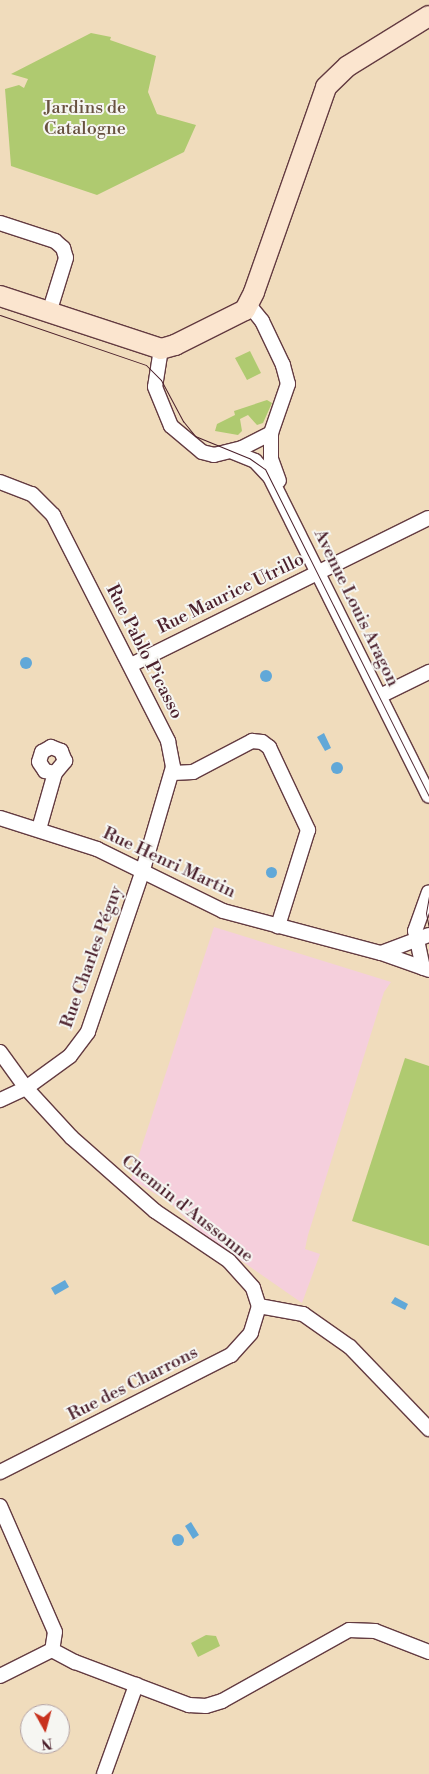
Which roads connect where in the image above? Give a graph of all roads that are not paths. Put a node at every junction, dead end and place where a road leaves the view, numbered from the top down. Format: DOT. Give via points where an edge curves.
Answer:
graph roads {
  1 [pos="429,16"];
  2 [pos="0,223"];
  3 [pos="0,296"];
  4 [pos="249,305"];
  5 [pos="49,313"];
  6 [pos="161,349"];
  7 [pos="270,433"];
  8 [pos="233,452"];
  9 [pos="0,482"];
  10 [pos="429,518"];
  11 [pos="321,570"];
  12 [pos="130,665"];
  13 [pos="429,672"];
  14 [pos="382,694"];
  15 [pos="55,773"];
  16 [pos="173,773"];
  17 [pos="429,782"];
  18 [pos="429,796"];
  19 [pos="0,818"];
  20 [pos="39,829"];
  21 [pos="142,873"];
  22 [pos="429,892"];
  23 [pos="278,926"];
  24 [pos="429,935"];
  25 [pos="416,942"];
  26 [pos="381,952"];
  27 [pos="426,969"];
  28 [pos="0,1052"];
  29 [pos="26,1088"];
  30 [pos="0,1100"];
  31 [pos="259,1306"];
  32 [pos="429,1429"];
  33 [pos="0,1472"];
  34 [pos="0,1506"];
  35 [pos="52,1650"];
  36 [pos="429,1652"];
  37 [pos="0,1676"];
  38 [pos="136,1685"];
  39 [pos="104,1774"];
  1 -- 4 [label="street" via="348,66 326,88"];
  2 -- 5 [label="street" via="56,241 63,248 66,258"];
  3 -- 5 [label="street"];
  4 -- 6 [label="street" via="192,337"];
  4 -- 7 [label="street" via="262,321 287,376 286,393"];
  5 -- 6 [label="street"];
  6 -- 8 [label="street" via="155,387 171,426 202,452 214,455"];
  7 -- 8 [label="street"];
  7 -- 11 [label="street, Avenue Louis Aragon" via="271,459 276,475"];
  8 -- 11 [label="street, Avenue Louis Aragon" via="255,461 268,473"];
  9 -- 12 [label="street, Rue Pablo Picasso" via="32,494 53,515"];
  10 -- 11 [label="street, Rue Maurice Utrillo"];
  11 -- 12 [label="street, Rue Maurice Utrillo"];
  11 -- 14 [label="street, Avenue Louis Aragon"];
  12 -- 16 [label="street, Rue Pablo Picasso" via="168,741"];
  13 -- 14 [label="street"];
  14 -- 17 [label="street, Avenue Louis Aragon"];
  14 -- 18 [label="street, Avenue Louis Aragon"];
  15 -- 20 [label="street"];
  16 -- 21 [label="street, Rue Pablo Picasso"];
  16 -- 23 [label="street" via="193,772 252,741 262,742 269,748 308,830"];
  19 -- 20 [label="street, Rue Henri Martin"];
  20 -- 21 [label="street, Rue Henri Martin" via="97,849"];
  21 -- 23 [label="street, Rue Henri Martin" via="223,911"];
  21 -- 29 [label="street, Rue Charles Péguy" via="88,1032 70,1056"];
  22 -- 25 [label="street" via="416,924"];
  23 -- 26 [label="street, Rue Henri Martin"];
  24 -- 25 [label="street"];
  25 -- 26 [label="street"];
  25 -- 27 [label="street"];
  26 -- 27 [label="street, Rue Henri Martin"];
  28 -- 29 [label="street, Chemin d'Aussonne"];
  29 -- 30 [label="street, Rue Charles Péguy"];
  29 -- 31 [label="street, Chemin d'Aussonne" via="71,1138 111,1175 155,1211 229,1261 253,1288"];
  31 -- 32 [label="street" via="303,1314 350,1347"];
  31 -- 33 [label="street, Rue des Charrons" via="252,1333 230,1355"];
  34 -- 35 [label="street" via="55,1632"];
  35 -- 37 [label="street"];
  35 -- 38 [label="street"];
  36 -- 38 [label="street" via="375,1631 358,1628 337,1634 222,1701 206,1706 189,1705"];
  38 -- 39 [label="street"];
}
